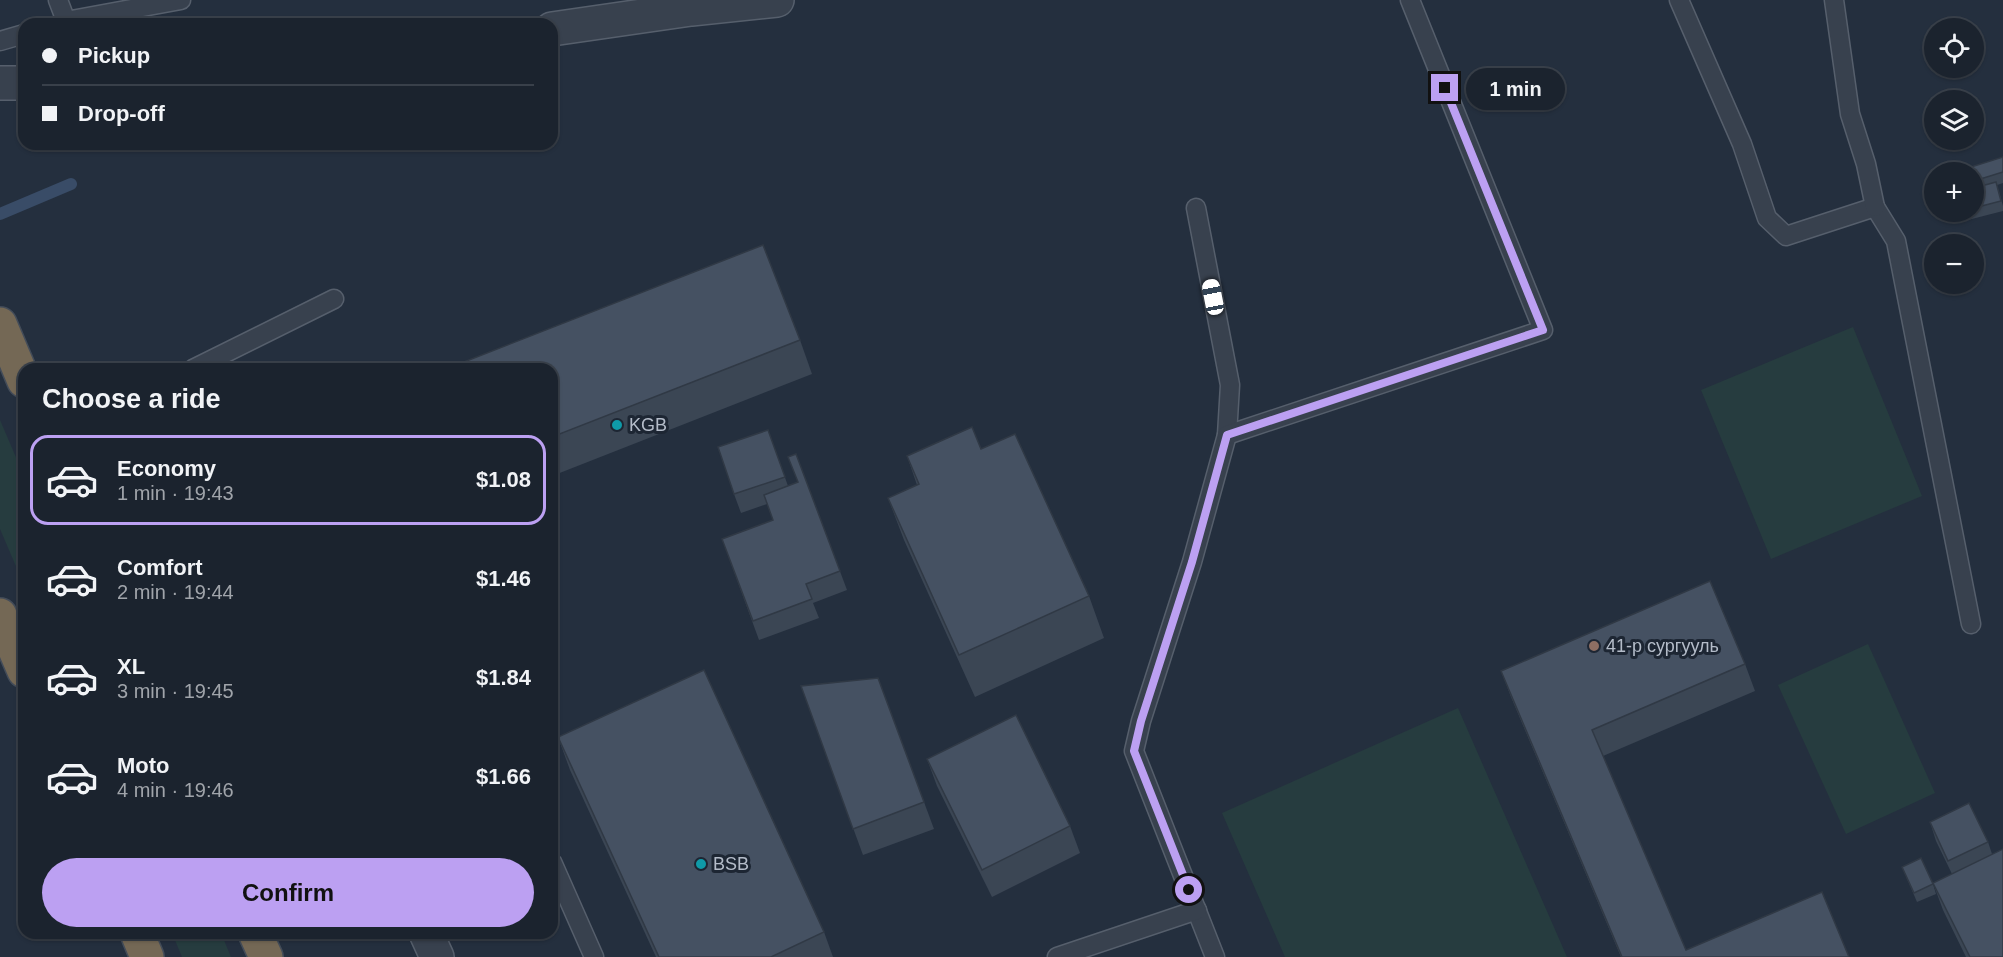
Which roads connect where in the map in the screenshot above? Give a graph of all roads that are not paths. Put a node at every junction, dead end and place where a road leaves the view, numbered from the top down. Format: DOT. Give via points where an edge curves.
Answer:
graph roads {
  1 [pos="58,0"];
  2 [pos="74,0"];
  3 [pos="181,0"];
  4 [pos="777,0"];
  5 [pos="1410,0"];
  6 [pos="1679,0"];
  7 [pos="1834,0"];
  8 [pos="689,4"];
  9 [pos="61,18"];
  10 [pos="65,18"];
  11 [pos="88,18"];
  12 [pos="558,28"];
  13 [pos="18,36"];
  14 [pos="0,41"];
  15 [pos="0,83"];
  16 [pos="18,83"];
  17 [pos="1875,207"];
  18 [pos="1196,208"];
  19 [pos="334,299"];
  20 [pos="0,324"];
  21 [pos="205,363"];
  22 [pos="18,367"];
  23 [pos="1227,435"];
  24 [pos="0,615"];
  25 [pos="1971,624"];
  26 [pos="18,657"];
  27 [pos="558,876"];
  28 [pos="1197,910"];
  29 [pos="140,939"];
  30 [pos="258,939"];
  31 [pos="428,939"];
  32 [pos="147,957"];
  33 [pos="266,957"];
  34 [pos="436,957"];
  35 [pos="594,957"];
  36 [pos="1057,957"];
  37 [pos="1215,957"];
  1 -- 9 [label="lane"];
  2 -- 10 [label="lane"];
  3 -- 11 [label="lane"];
  4 -- 8 [label="street"];
  5 -- 23 [label="lane" via="1543,330"];
  6 -- 17 [label="lane" via="1742,144 1767,218 1786,236"];
  7 -- 17 [label="lane" via="1850,114"];
  8 -- 12 [label="street"];
  13 -- 14 [label="lane"];
  15 -- 16 [label="street"];
  17 -- 25 [label="lane" via="1896,241"];
  18 -- 23 [label="lane" via="1230,385"];
  19 -- 21 [label="lane"];
  20 -- 22 [label="highway"];
  23 -- 28 [label="lane" via="1134,751"];
  24 -- 26 [label="highway"];
  27 -- 35 [label="lane"];
  28 -- 36 [label="lane"];
  28 -- 37 [label="lane"];
  29 -- 32 [label="highway"];
  30 -- 33 [label="highway"];
  31 -- 34 [label="street"];
}
